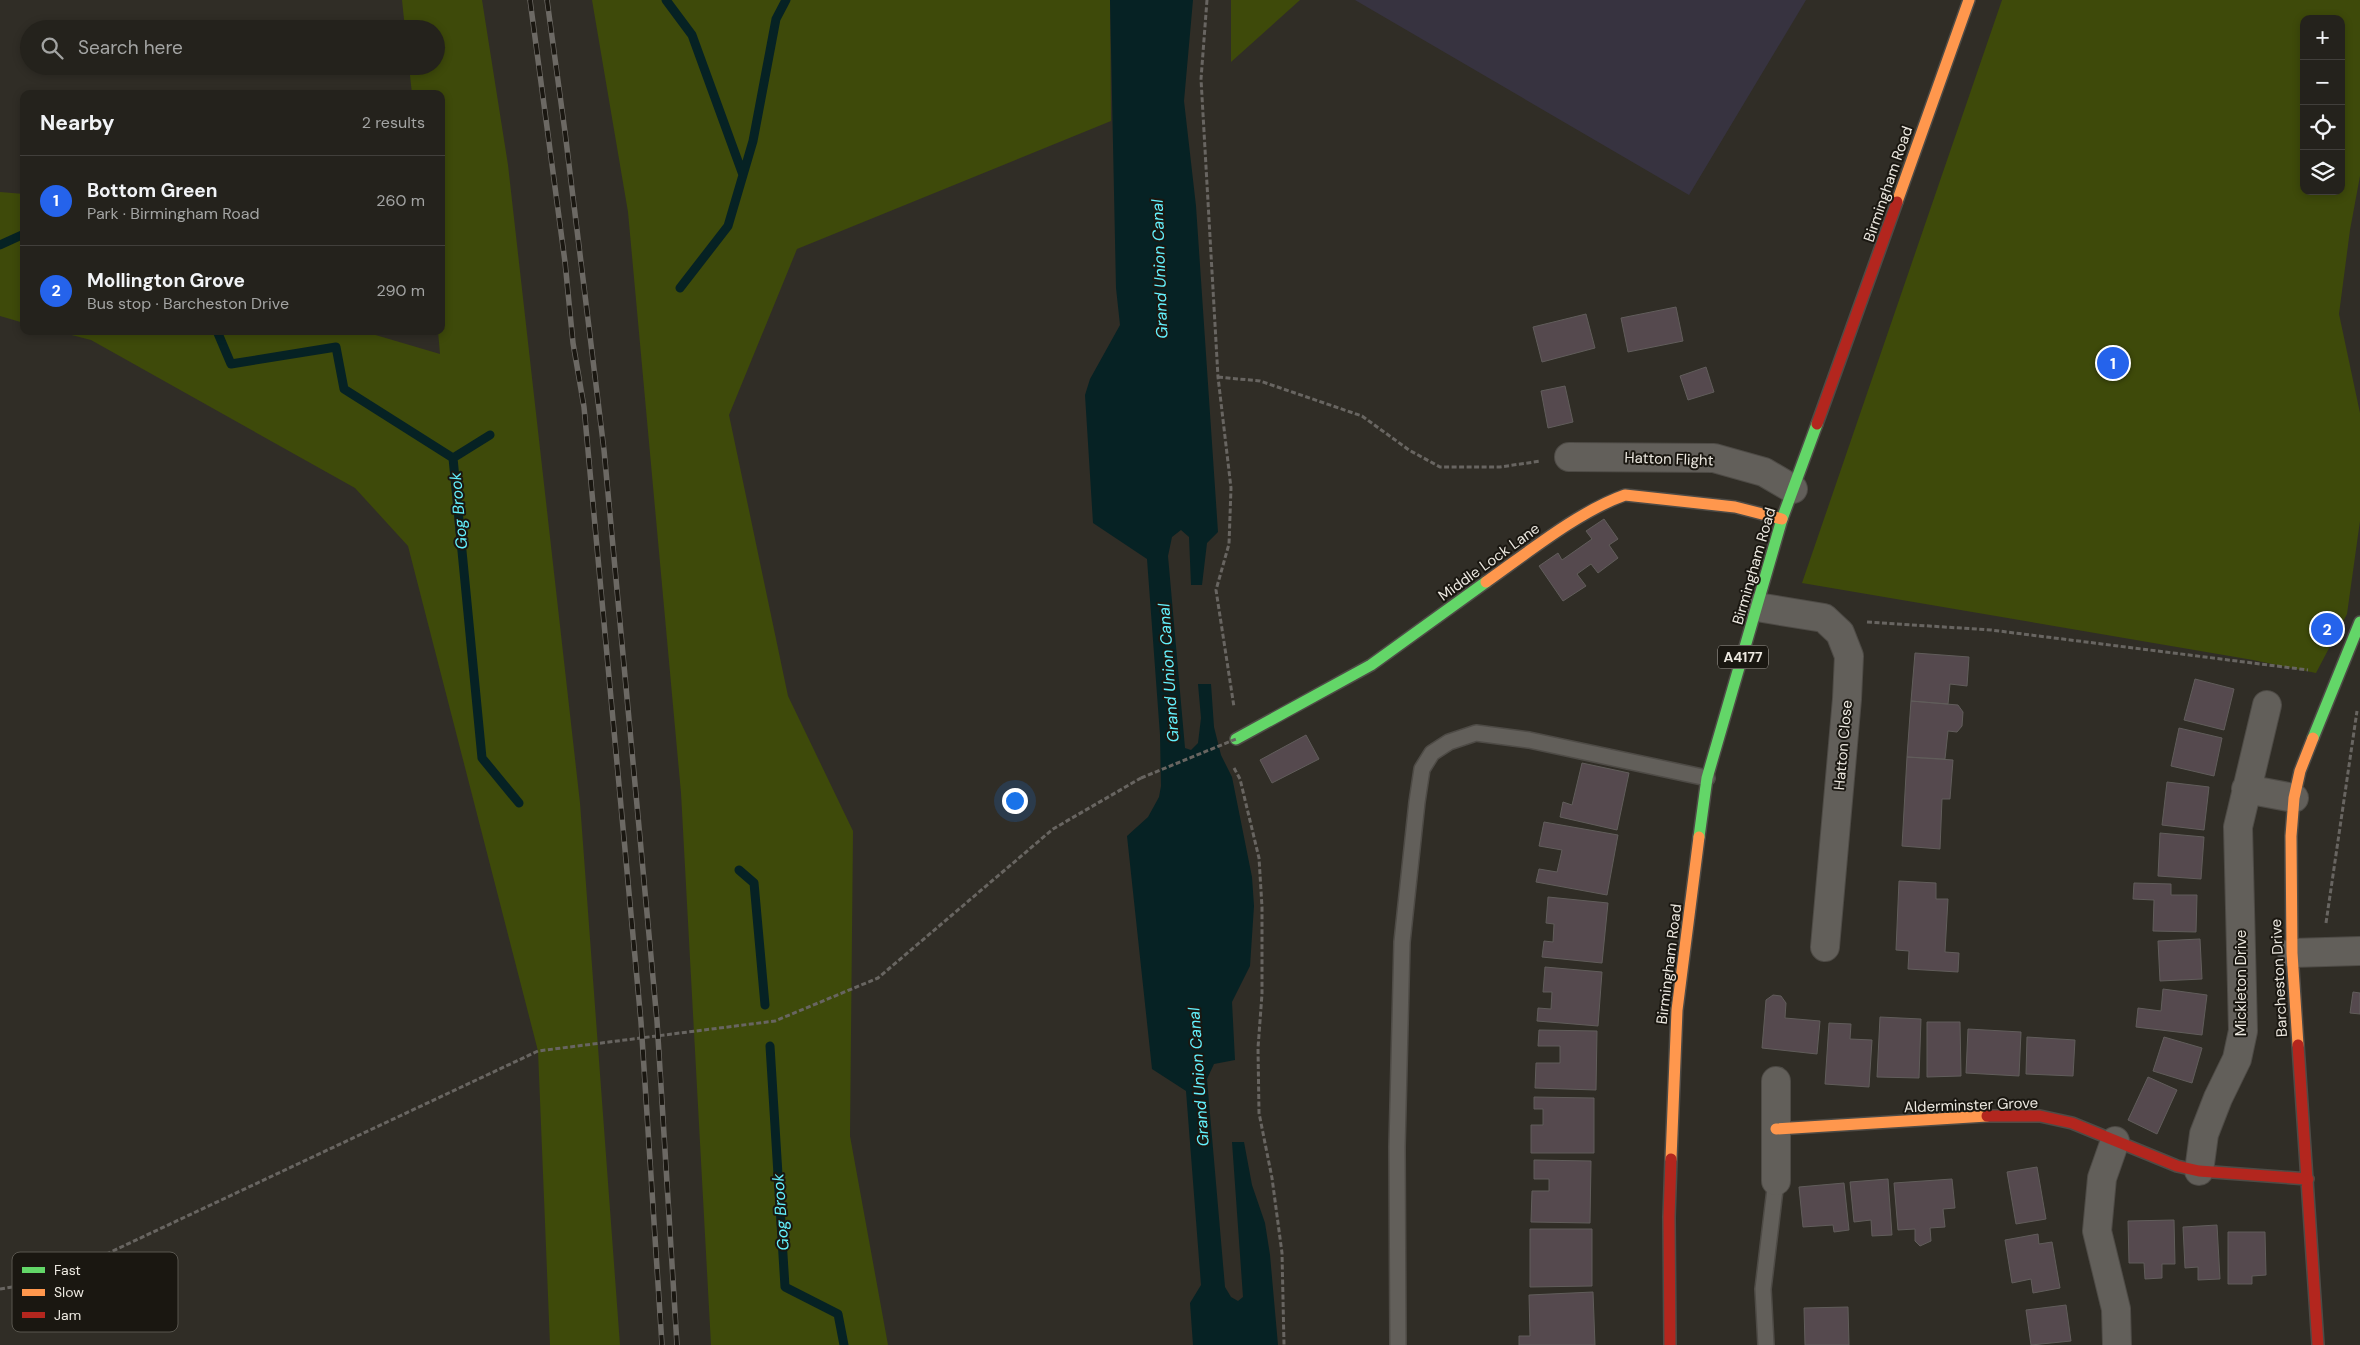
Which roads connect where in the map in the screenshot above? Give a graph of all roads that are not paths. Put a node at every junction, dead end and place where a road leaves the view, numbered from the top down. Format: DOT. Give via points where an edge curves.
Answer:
graph roads {
  1 [pos="1969,0"];
  2 [pos="1569,457"];
  3 [pos="1793,489"];
  4 [pos="1782,519"];
  5 [pos="1757,607"];
  6 [pos="2360,622"];
  7 [pos="2267,705"];
  8 [pos="1236,740"];
  9 [pos="1708,778"];
  10 [pos="2246,789"];
  11 [pos="2294,798"];
  12 [pos="2360,946"];
  13 [pos="1825,948"];
  14 [pos="2292,953"];
  15 [pos="1776,1081"];
  16 [pos="1776,1129"];
  17 [pos="2115,1141"];
  18 [pos="2199,1171"];
  19 [pos="2308,1179"];
  20 [pos="1776,1180"];
  21 [pos="1398,1345"];
  22 [pos="1670,1345"];
  23 [pos="1766,1345"];
  24 [pos="2117,1345"];
  25 [pos="2318,1345"];
  1 -- 3 [label="main road, Birmingham Road / A4177"];
  2 -- 3 [label="street, Hatton Flight" via="1714,458 1764,472"];
  3 -- 4 [label="main road, Birmingham Road / A4177"];
  4 -- 5 [label="main road, Birmingham Road / A4177"];
  4 -- 8 [label="main road, Middle Lock Lane" via="1735,507 1625,495 1611,500 1542,542 1372,665"];
  5 -- 9 [label="main road, Birmingham Road / A4177"];
  5 -- 13 [label="street, Hatton Close" via="1824,618 1840,633 1849,656"];
  6 -- 11 [label="main road, Barcheston Drive" via="2309,747"];
  7 -- 10 [label="street, Mickleton Drive"];
  9 -- 21 [label="lane" via="1529,740 1476,733 1449,742 1432,753 1422,769 1402,942 1397,1147"];
  9 -- 22 [label="main road, Birmingham Road / A4177" via="1677,1010 1669,1217"];
  10 -- 11 [label="street"];
  10 -- 18 [label="street, Mickleton Drive" via="2238,827 2243,1031 2237,1059 2204,1134"];
  11 -- 14 [label="main road, Barcheston Drive" via="2290,876"];
  12 -- 14 [label="street"];
  14 -- 19 [label="main road, Barcheston Drive"];
  15 -- 16 [label="street"];
  16 -- 17 [label="main road, Alderminster Grove" via="2012,1115 2040,1116 2072,1123"];
  16 -- 20 [label="street"];
  17 -- 18 [label="main road, Alderminster Grove" via="2176,1166"];
  17 -- 24 [label="street" via="2102,1178 2097,1231 2116,1309"];
  18 -- 19 [label="main road, Alderminster Grove"];
  19 -- 25 [label="main road, Barcheston Drive"];
  20 -- 23 [label="lane" via="1763,1289"];
}
